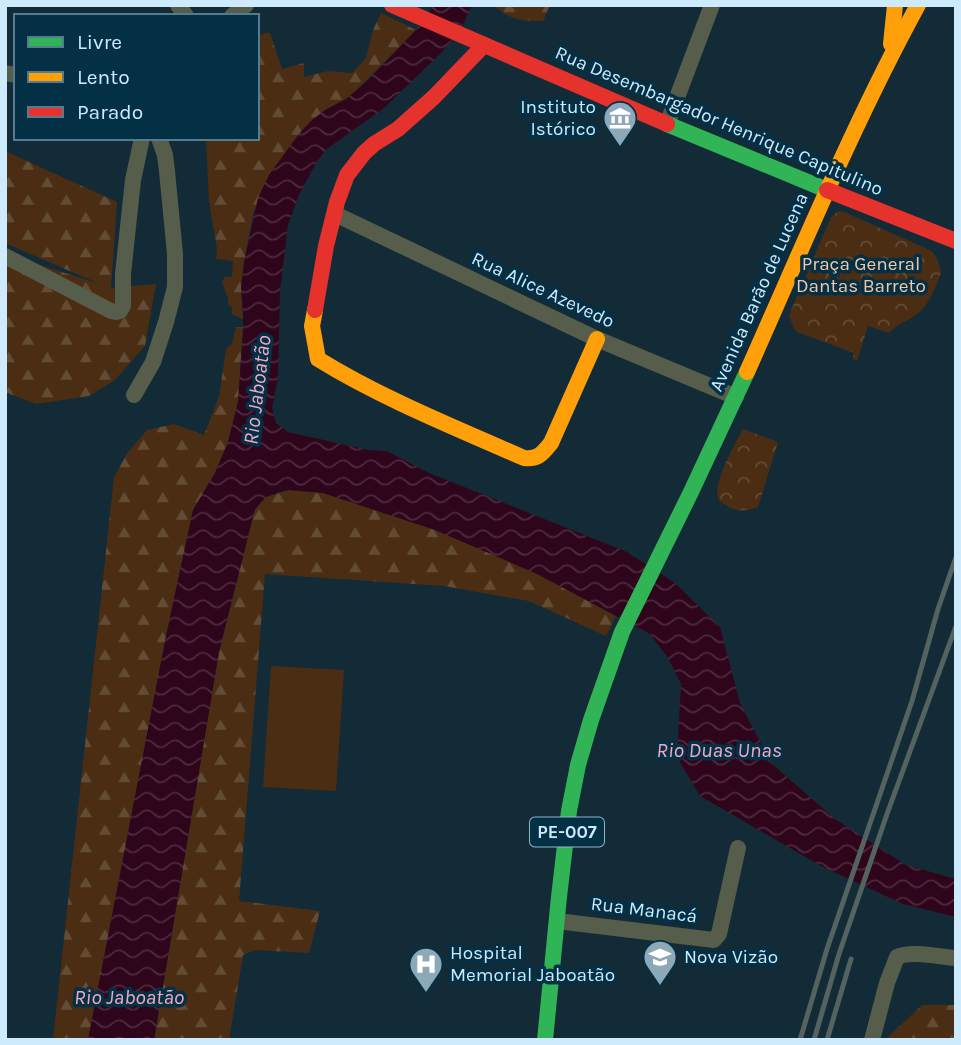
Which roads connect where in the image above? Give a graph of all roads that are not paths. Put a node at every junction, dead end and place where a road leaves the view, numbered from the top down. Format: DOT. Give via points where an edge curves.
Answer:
graph roads {
  1 [pos="391,5"];
  2 [pos="712,5"];
  3 [pos="895,5"];
  4 [pos="918,5"];
  5 [pos="484,45"];
  6 [pos="890,55"];
  7 [pos="667,124"];
  8 [pos="142,140"];
  9 [pos="160,140"];
  10 [pos="827,190"];
  11 [pos="335,214"];
  12 [pos="956,241"];
  13 [pos="5,256"];
  14 [pos="597,339"];
  15 [pos="134,395"];
  16 [pos="736,397"];
  17 [pos="738,848"];
  18 [pos="557,921"];
  19 [pos="956,958"];
  20 [pos="545,1040"];
  21 [pos="872,1040"];
  1 -- 5 [label="main road, Rua Desembargador Henrique Capitulino"];
  2 -- 7 [label="street"];
  3 -- 6 [label="main road, Avenida Barão de Lucena"];
  4 -- 6 [label="main road, Avenida Barão de Lucena"];
  5 -- 7 [label="main road, Rua Desembargador Henrique Capitulino"];
  5 -- 11 [label="main road" via="425,105 364,153 347,175"];
  6 -- 10 [label="main road, Avenida Barão de Lucena"];
  7 -- 10 [label="main road, Rua Desembargador Henrique Capitulino"];
  8 -- 13 [label="street" via="120,311 111,311"];
  9 -- 15 [label="street" via="167,171 175,287 153,362"];
  10 -- 12 [label="main road, Rua Desembargador Henrique Capitulino"];
  10 -- 16 [label="main road, Avenida Barão de Lucena / PE-007"];
  11 -- 14 [label="street, Rua Alice Azevedo"];
  11 -- 14 [label="main road" via="312,326 318,359 407,406 533,460 551,443"];
  14 -- 16 [label="street, Rua Alice Azevedo"];
  16 -- 18 [label="main road, Avenida Barão de Lucena / PE-007" via="622,632 592,716 569,811"];
  17 -- 18 [label="street, Rua Manacá" via="714,940"];
  18 -- 20 [label="main road, PE-007"];
  19 -- 21 [label="street" via="897,957"];
}
